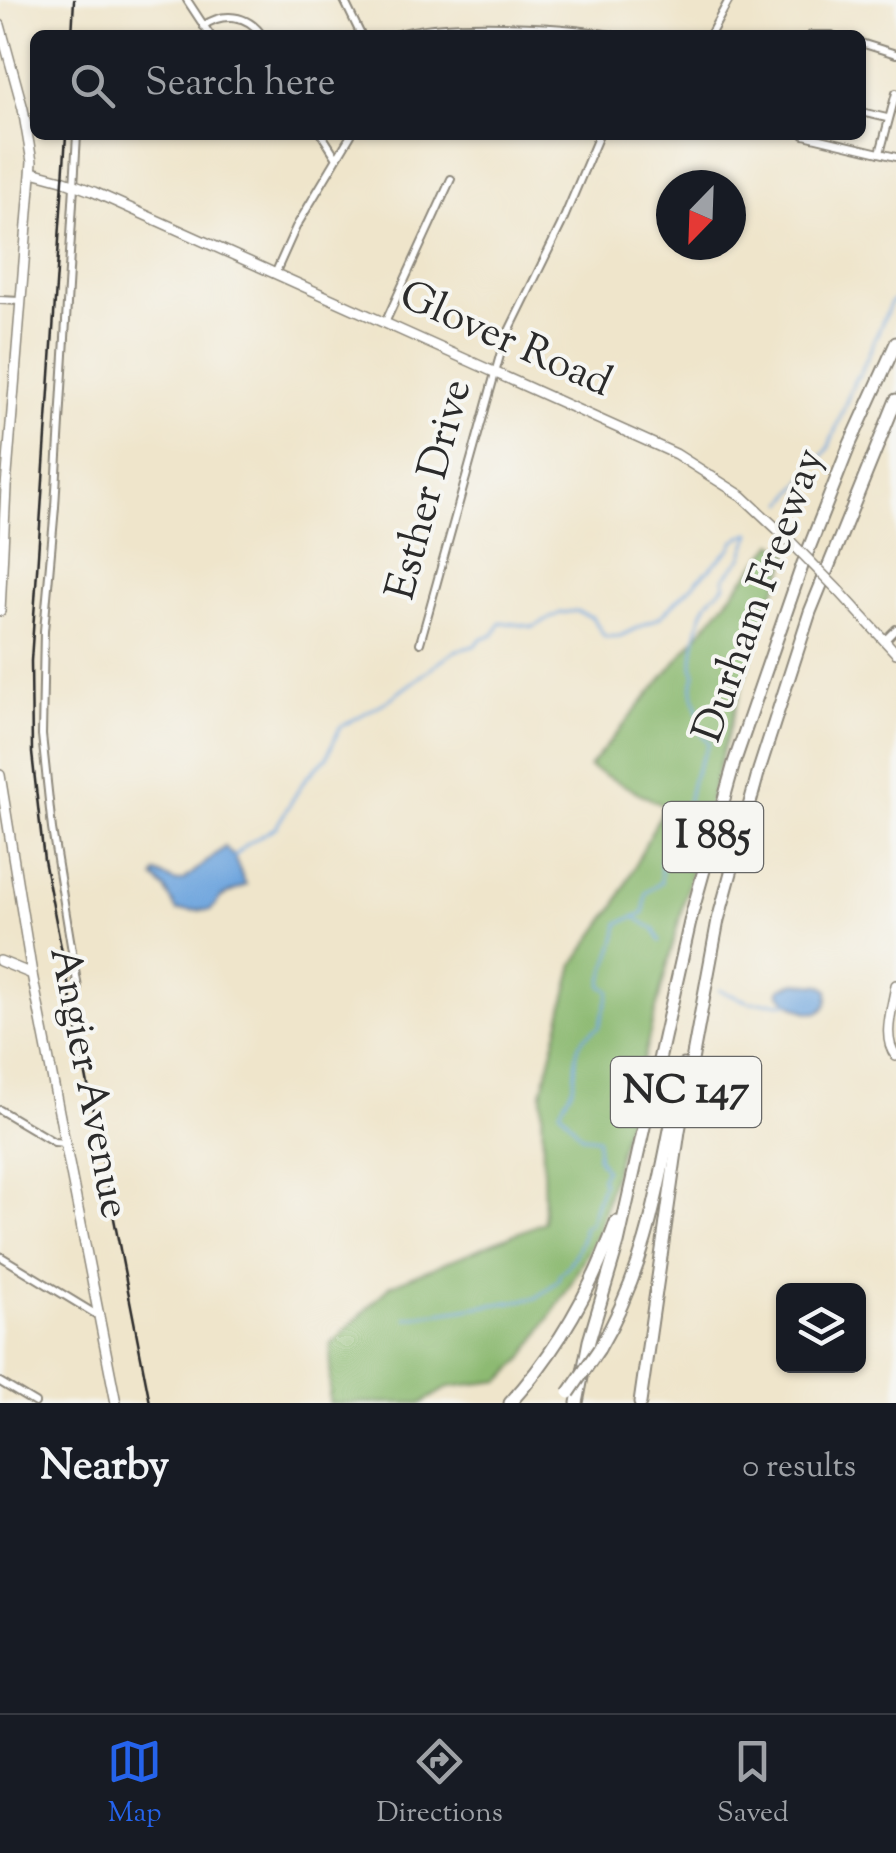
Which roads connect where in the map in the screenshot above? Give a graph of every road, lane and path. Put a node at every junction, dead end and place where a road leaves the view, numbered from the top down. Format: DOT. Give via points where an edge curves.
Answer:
graph roads {
  1 [pos="187,0"];
  2 [pos="344,0"];
  3 [pos="729,0"];
  4 [pos="0,25"];
  5 [pos="203,26"];
  6 [pos="206,30"];
  7 [pos="257,30"];
  8 [pos="359,30"];
  9 [pos="421,30"];
  10 [pos="469,30"];
  11 [pos="713,30"];
  12 [pos="866,45"];
  13 [pos="896,54"];
  14 [pos="896,92"];
  15 [pos="866,113"];
  16 [pos="887,118"];
  17 [pos="77,140"];
  18 [pos="325,140"];
  19 [pos="347,140"];
  20 [pos="598,140"];
  21 [pos="825,140"];
  22 [pos="880,153"];
  23 [pos="336,156"];
  24 [pos="896,158"];
  25 [pos="32,172"];
  26 [pos="451,179"];
  27 [pos="74,184"];
  28 [pos="275,274"];
  29 [pos="0,300"];
  30 [pos="22,302"];
  31 [pos="385,323"];
  32 [pos="896,343"];
  33 [pos="494,372"];
  34 [pos="896,400"];
  35 [pos="0,611"];
  36 [pos="896,629"];
  37 [pos="886,639"];
  38 [pos="420,643"];
  39 [pos="896,653"];
  40 [pos="0,775"];
  41 [pos="718,920"];
  42 [pos="0,961"];
  43 [pos="32,974"];
  44 [pos="896,985"];
  45 [pos="78,988"];
  46 [pos="896,1056"];
  47 [pos="0,1110"];
  48 [pos="64,1143"];
  49 [pos="635,1166"];
  50 [pos="0,1256"];
  51 [pos="97,1314"];
  52 [pos="0,1382"];
  53 [pos="569,1400"];
  54 [pos="35,1403"];
  55 [pos="116,1403"];
  56 [pos="510,1403"];
  57 [pos="640,1403"];
  1 -- 5 [label="street"];
  2 -- 8 [label="street"];
  3 -- 11 [label="street"];
  4 -- 25 [label="main road"];
  5 -- 6 [label="street"];
  5 -- 7 [label="street" via="232,16"];
  9 -- 10 [label="street"];
  12 -- 13 [label="street"];
  14 -- 16 [label="street"];
  15 -- 16 [label="street"];
  16 -- 22 [label="street"];
  17 -- 27 [label="street"];
  18 -- 23 [label="street"];
  19 -- 23 [label="street"];
  20 -- 33 [label="street, Esther Drive"];
  21 -- 22 [label="street"];
  22 -- 24 [label="street"];
  23 -- 28 [label="street"];
  25 -- 27 [label="main road, Glover Road"];
  25 -- 30 [label="main road"];
  26 -- 31 [label="street"];
  27 -- 28 [label="main road, Glover Road"];
  27 -- 45 [label="street" via="42,735"];
  28 -- 31 [label="main road, Glover Road"];
  29 -- 30 [label="street"];
  30 -- 35 [label="main road"];
  31 -- 33 [label="main road, Glover Road"];
  32 -- 49 [label="highway, Durham Freeway / I 885" via="802,566 734,763 692,913"];
  33 -- 37 [label="main road, Glover Road, bridge" via="690,461 742,496"];
  33 -- 38 [label="street, Esther Drive"];
  34 -- 41 [label="highway, Durham Freeway / I 885" via="810,612"];
  36 -- 37 [label="street"];
  37 -- 39 [label="main road, Glover Road"];
  40 -- 43 [label="main road, Angier Avenue"];
  41 -- 53 [label="highway, I 885, bridge" via="652,1224 626,1298"];
  41 -- 57 [label="highway, Durham Freeway / NC 147"];
  42 -- 43 [label="main road"];
  43 -- 48 [label="main road, Angier Avenue"];
  44 -- 46 [label="main road" via="888,1036"];
  47 -- 48 [label="street"];
  48 -- 51 [label="main road, Angier Avenue"];
  49 -- 53 [label="highway, Durham Freeway / NC 147"];
  49 -- 56 [label="highway, I 885" via="588,1290"];
  50 -- 51 [label="street"];
  51 -- 55 [label="main road, Angier Avenue"];
  52 -- 54 [label="street"];
}
